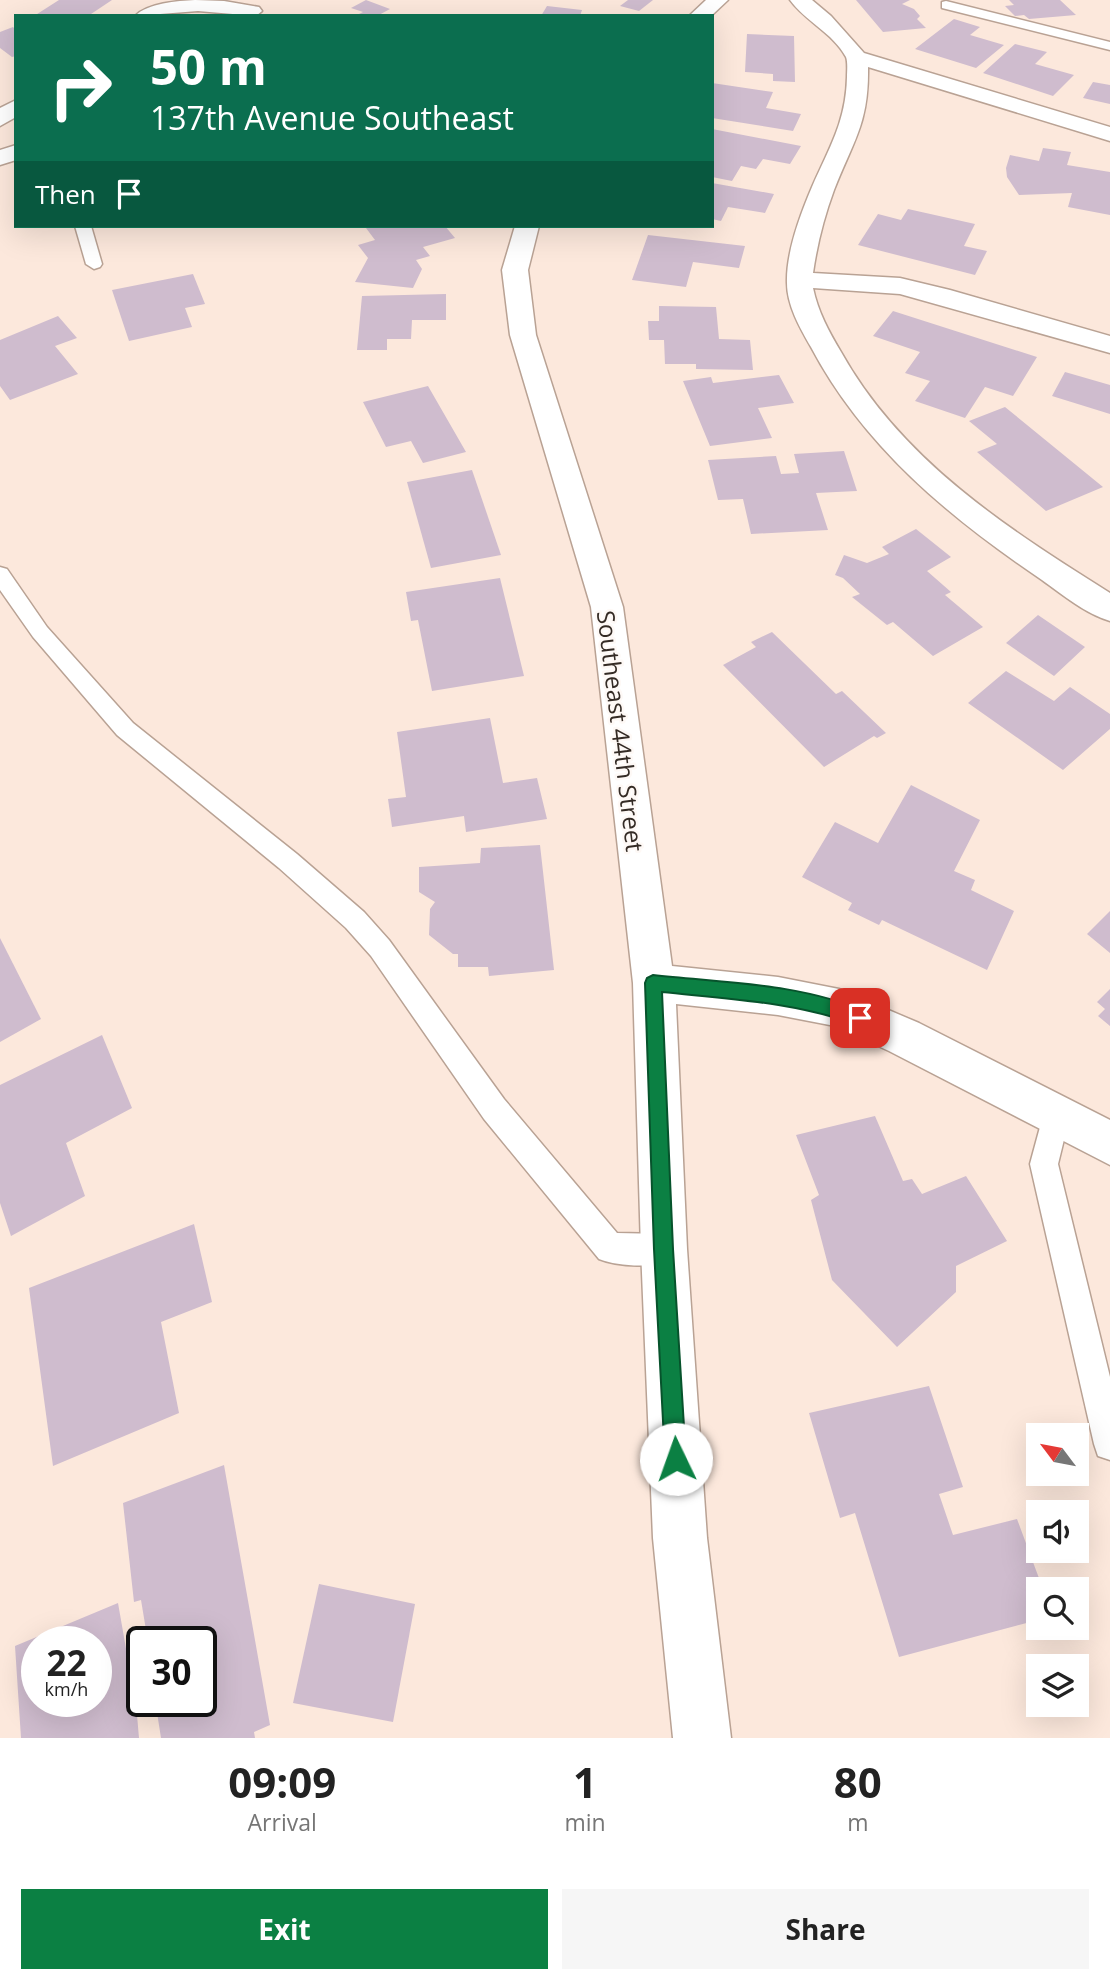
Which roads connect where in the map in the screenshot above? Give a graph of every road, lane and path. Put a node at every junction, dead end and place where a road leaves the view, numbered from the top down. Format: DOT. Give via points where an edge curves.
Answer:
graph roads {
  1 [pos="272,0"];
  2 [pos="718,0"];
  3 [pos="800,0"];
  4 [pos="946,5"];
  5 [pos="250,13"];
  6 [pos="152,14"];
  7 [pos="701,14"];
  8 [pos="1110,47"];
  9 [pos="857,57"];
  10 [pos="1110,60"];
  11 [pos="14,108"];
  12 [pos="0,119"];
  13 [pos="1110,134"];
  14 [pos="84,228"];
  15 [pos="526,228"];
  16 [pos="94,264"];
  17 [pos="799,280"];
  18 [pos="1110,345"];
  19 [pos="0,574"];
  20 [pos="1110,609"];
  21 [pos="653,983"];
  22 [pos="1056,1115"];
  23 [pos="1110,1143"];
  24 [pos="664,1249"];
  25 [pos="1110,1444"];
  26 [pos="702,1738"];
  1 -- 5 [label="street"];
  2 -- 7 [label="street"];
  3 -- 9 [label="street"];
  4 -- 8 [label="lane"];
  5 -- 6 [label="street" via="207,4"];
  8 -- 10 [label="lane"];
  9 -- 13 [label="street"];
  9 -- 17 [label="street" via="859,85 848,135 820,195"];
  11 -- 12 [label="street"];
  14 -- 16 [label="lane"];
  15 -- 21 [label="street, Southeast 44th Street" via="515,270 523,335 607,607"];
  17 -- 18 [label="street" via="900,286"];
  17 -- 20 [label="street" via="807,312 832,367 898,451 977,519"];
  19 -- 24 [label="lane" via="40,632 125,729 355,920 380,948 494,1109 610,1248"];
  21 -- 22 [label="street" via="778,996 839,1008"];
  21 -- 24 [label="street, Southeast 44th Street"];
  22 -- 23 [label="street"];
  22 -- 25 [label="lane" via="1044,1164"];
  24 -- 26 [label="street, Southeast 44th Street" via="680,1538"];
}
